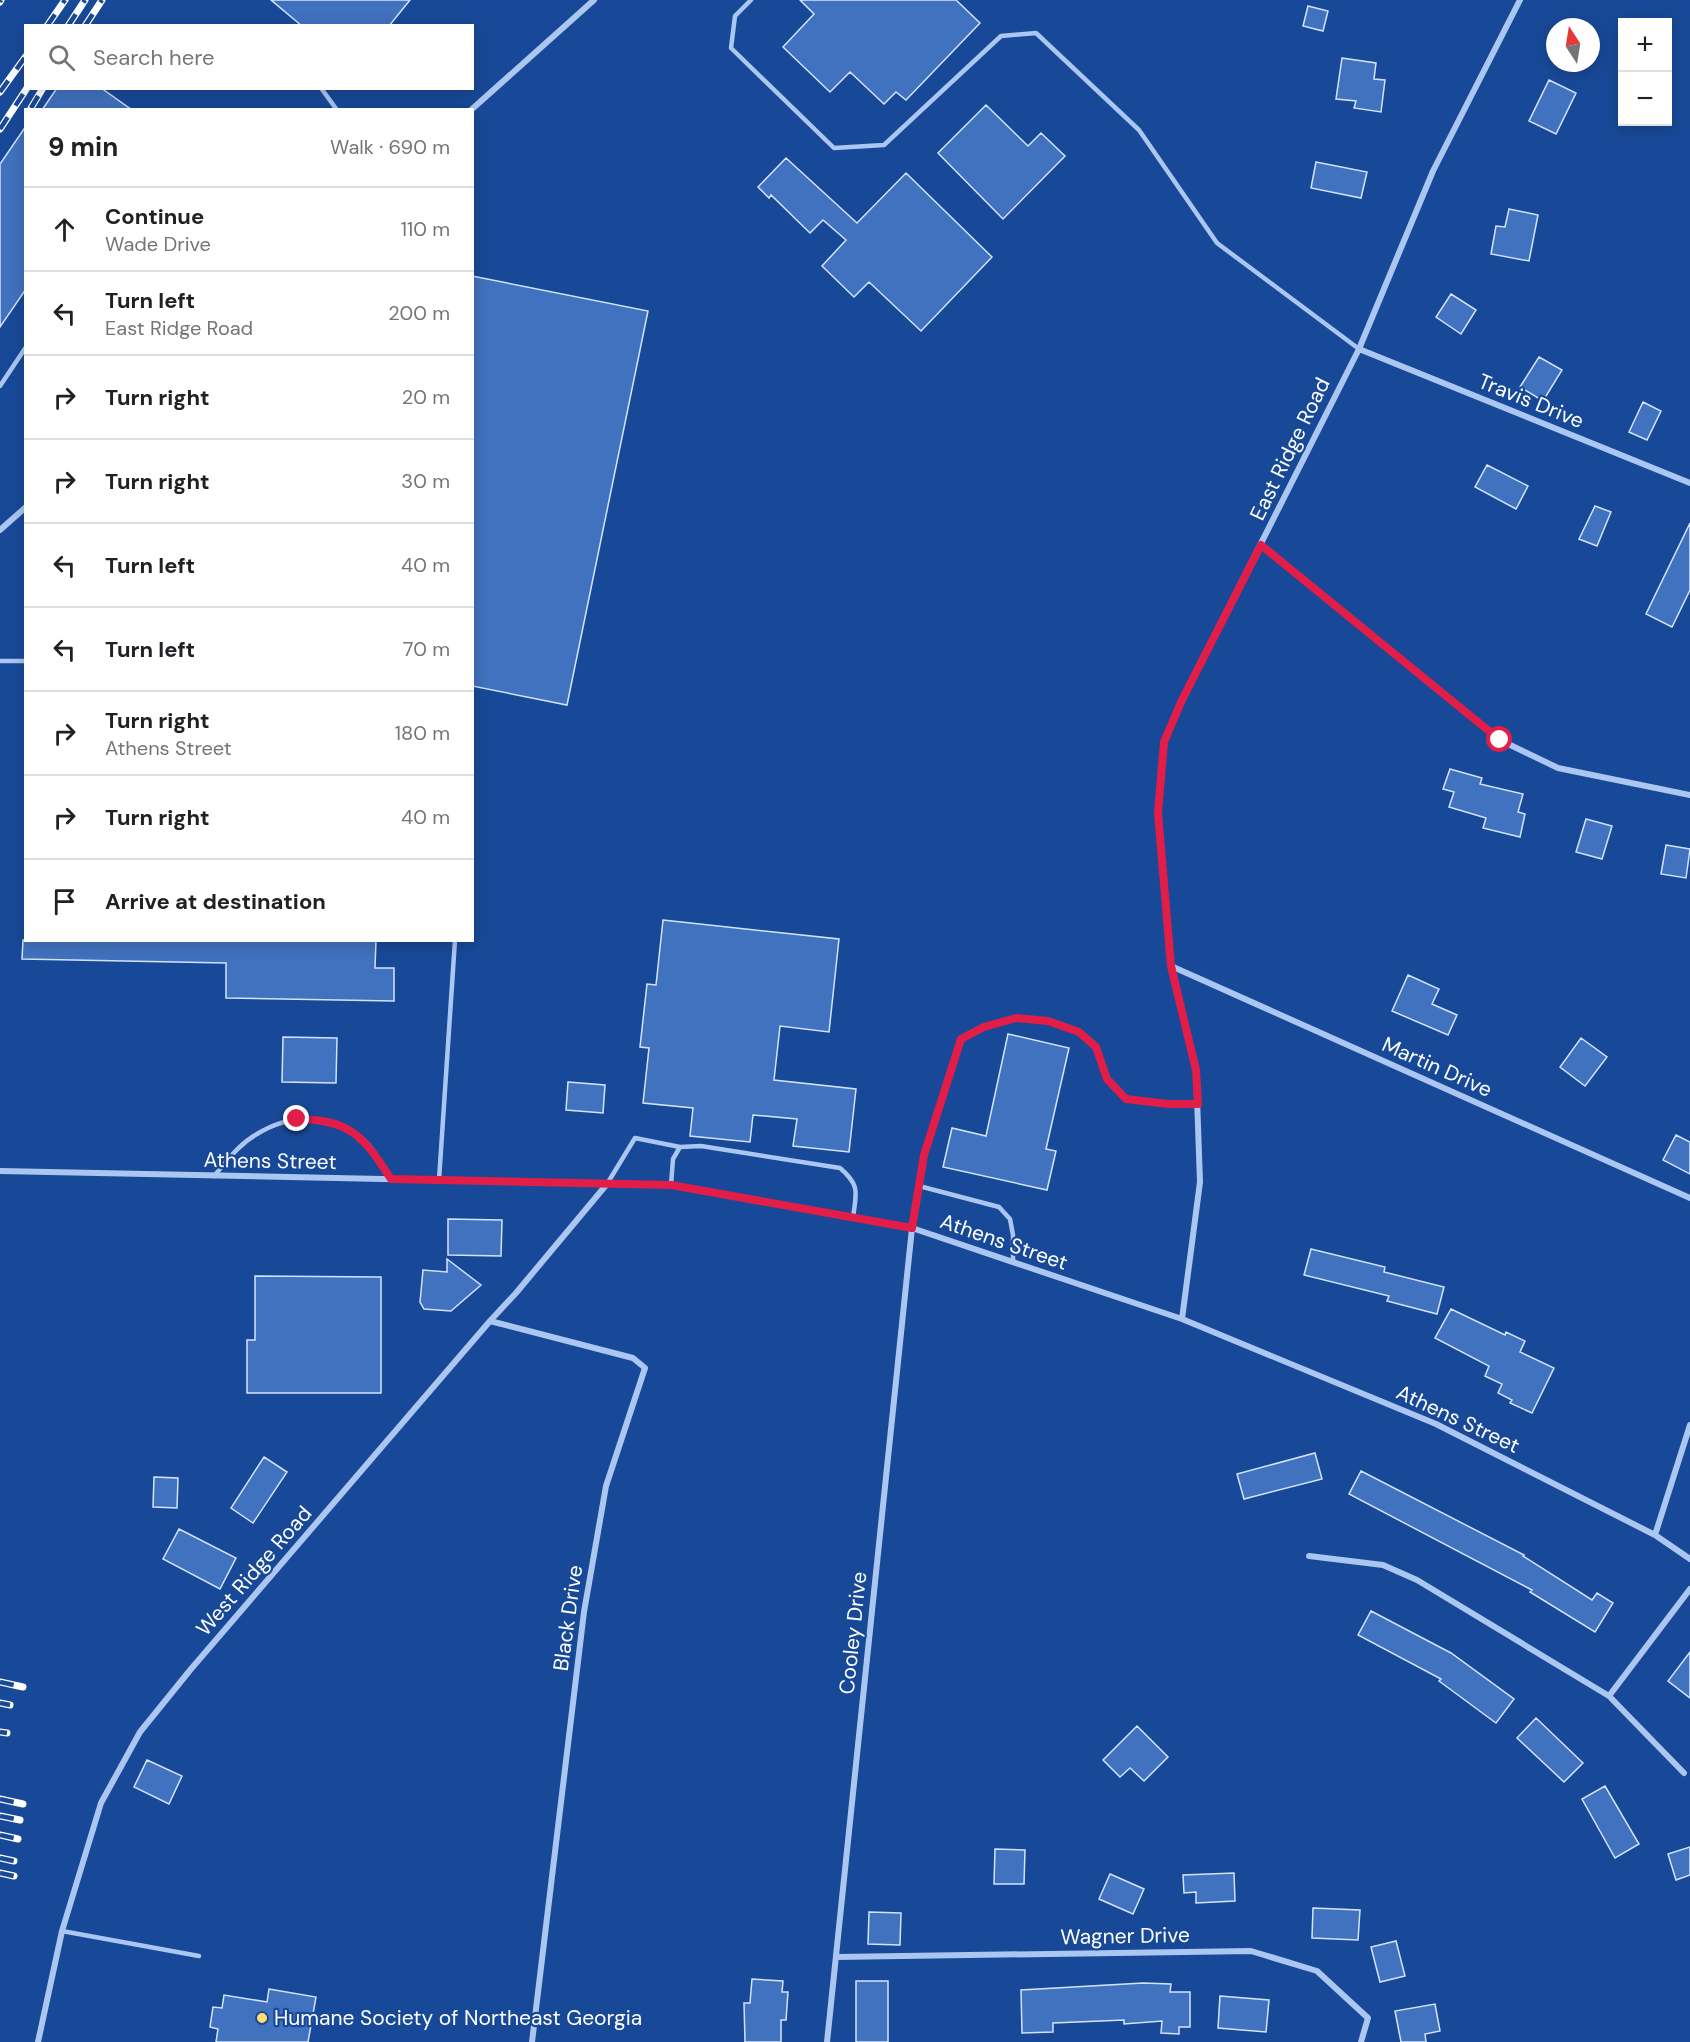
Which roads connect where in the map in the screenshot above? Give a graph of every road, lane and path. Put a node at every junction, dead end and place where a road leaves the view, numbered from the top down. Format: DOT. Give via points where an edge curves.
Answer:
graph roads {
  1 [pos="594,0"];
  2 [pos="751,0"];
  3 [pos="1520,0"];
  4 [pos="322,90"];
  5 [pos="336,108"];
  6 [pos="473,108"];
  7 [pos="1359,349"];
  8 [pos="24,350"];
  9 [pos="0,386"];
  10 [pos="1690,483"];
  11 [pos="24,509"];
  12 [pos="0,530"];
  13 [pos="1261,545"];
  14 [pos="0,661"];
  15 [pos="24,661"];
  16 [pos="1690,795"];
  17 [pos="455,942"];
  18 [pos="1171,966"];
  19 [pos="1198,1104"];
  20 [pos="680,1147"];
  21 [pos="0,1171"];
  22 [pos="214,1176"];
  23 [pos="391,1179"];
  24 [pos="439,1180"];
  25 [pos="607,1184"];
  26 [pos="671,1185"];
  27 [pos="919,1186"];
  28 [pos="1690,1198"];
  29 [pos="853,1218"];
  30 [pos="912,1228"];
  31 [pos="1012,1262"];
  32 [pos="1182,1319"];
  33 [pos="490,1321"];
  34 [pos="1690,1425"];
  35 [pos="1655,1535"];
  36 [pos="1309,1556"];
  37 [pos="1690,1559"];
  38 [pos="1690,1590"];
  39 [pos="1609,1696"];
  40 [pos="1684,1773"];
  41 [pos="63,1931"];
  42 [pos="199,1956"];
  43 [pos="836,1957"];
  44 [pos="38,2042"];
  45 [pos="532,2042"];
  46 [pos="827,2042"];
  47 [pos="1361,2042"];
  1 -- 6 [label="street"];
  2 -- 7 [label="lane" via="735,16 731,48 834,148 884,145 1001,36 1036,33 1139,130 1216,243"];
  3 -- 7 [label="street, East Ridge Road" via="1433,171"];
  4 -- 5 [label="lane"];
  7 -- 10 [label="street, Travis Drive"];
  7 -- 13 [label="street, East Ridge Road"];
  8 -- 9 [label="lane"];
  11 -- 12 [label="street"];
  13 -- 16 [label="street" via="1500,740 1558,768"];
  13 -- 18 [label="street, East Ridge Road" via="1164,742 1158,813"];
  14 -- 15 [label="lane"];
  17 -- 24 [label="lane"];
  18 -- 19 [label="street, East Ridge Road" via="1196,1070"];
  18 -- 28 [label="street, Martin Drive"];
  19 -- 27 [label="lane" via="1126,1099 1107,1079 1096,1047 1079,1032 1048,1021 1016,1018 994,1024 961,1039 924,1155"];
  19 -- 32 [label="street, East Ridge Road" via="1200,1182"];
  20 -- 25 [label="lane" via="635,1138"];
  20 -- 26 [label="lane" via="673,1159"];
  20 -- 29 [label="lane" via="701,1146 840,1168 852,1178 856,1192"];
  21 -- 22 [label="street, Athens Street"];
  22 -- 23 [label="street, Athens Street"];
  22 -- 23 [label="lane" via="256,1134 277,1123 297,1119 330,1122 359,1136"];
  23 -- 24 [label="street, Athens Street"];
  24 -- 25 [label="street, Athens Street"];
  25 -- 26 [label="street, Athens Street"];
  25 -- 33 [label="street, West Ridge Road"];
  26 -- 29 [label="street, Athens Street"];
  27 -- 30 [label="lane"];
  27 -- 31 [label="lane" via="999,1207 1010,1218"];
  29 -- 30 [label="street, Athens Street"];
  30 -- 31 [label="street, Athens Street"];
  30 -- 43 [label="street, Cooley Drive"];
  31 -- 32 [label="street, Athens Street"];
  32 -- 35 [label="street, Athens Street" via="1436,1424"];
  33 -- 41 [label="street, West Ridge Road" via="190,1669 141,1732 102,1803"];
  33 -- 45 [label="street, Black Drive" via="633,1358 645,1368 606,1486 584,1612"];
  34 -- 35 [label="street"];
  35 -- 37 [label="street, Athens Street"];
  36 -- 39 [label="street" via="1383,1565 1417,1580"];
  38 -- 39 [label="street"];
  39 -- 40 [label="street"];
  41 -- 42 [label="lane"];
  41 -- 44 [label="street, West Ridge Road"];
  43 -- 46 [label="street, Cooley Drive"];
  43 -- 47 [label="street, Wagner Drive" via="1251,1951 1317,1971 1368,2018"];
}
